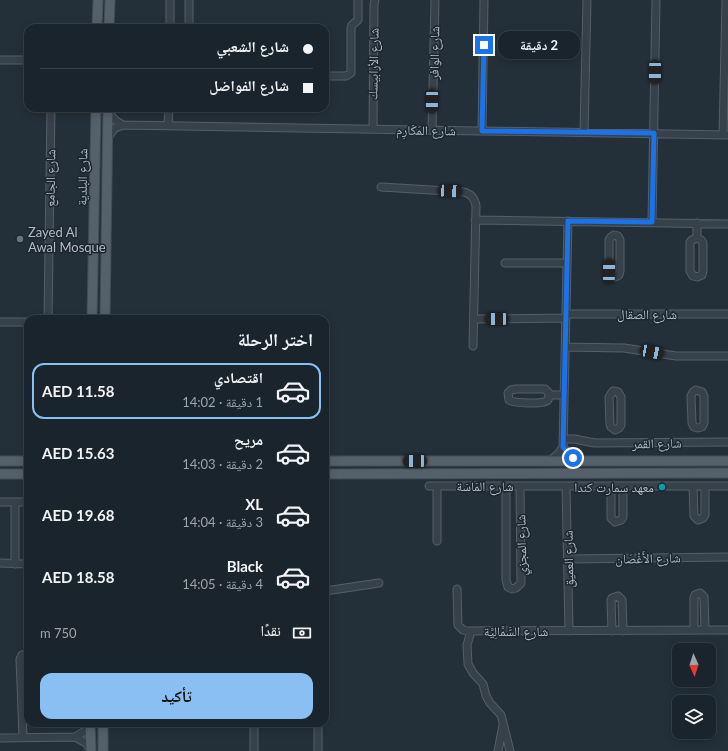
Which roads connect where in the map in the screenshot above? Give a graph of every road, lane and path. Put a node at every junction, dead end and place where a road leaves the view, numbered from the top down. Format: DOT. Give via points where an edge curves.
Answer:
graph roads {
  1 [pos="98,0"];
  2 [pos="110,0"];
  3 [pos="170,0"];
  4 [pos="189,0"];
  5 [pos="358,0"];
  6 [pos="375,0"];
  7 [pos="435,0"];
  8 [pos="484,0"];
  9 [pos="587,0"];
  10 [pos="656,0"];
  11 [pos="726,0"];
  12 [pos="97,24"];
  13 [pos="110,24"];
  14 [pos="170,24"];
  15 [pos="189,24"];
  16 [pos="0,60"];
  17 [pos="24,60"];
  18 [pos="329,76"];
  19 [pos="51,112"];
  20 [pos="96,112"];
  21 [pos="108,112"];
  22 [pos="109,112"];
  23 [pos="169,112"];
  24 [pos="123,125"];
  25 [pos="168,126"];
  26 [pos="373,129"];
  27 [pos="432,130"];
  28 [pos="482,131"];
  29 [pos="584,132"];
  30 [pos="654,133"];
  31 [pos="726,135"];
  32 [pos="108,137"];
  33 [pos="381,187"];
  34 [pos="475,220"];
  35 [pos="568,221"];
  36 [pos="614,222"];
  37 [pos="652,222"];
  38 [pos="697,223"];
  39 [pos="728,224"];
  40 [pos="614,235"];
  41 [pos="697,238"];
  42 [pos="505,262"];
  43 [pos="567,263"];
  44 [pos="728,314"];
  45 [pos="48,315"];
  46 [pos="92,315"];
  47 [pos="105,315"];
  48 [pos="566,316"];
  49 [pos="474,319"];
  50 [pos="0,322"];
  51 [pos="24,322"];
  52 [pos="473,346"];
  53 [pos="565,347"];
  54 [pos="728,356"];
  55 [pos="549,395"];
  56 [pos="564,395"];
  57 [pos="698,428"];
  58 [pos="615,430"];
  59 [pos="563,439"];
  60 [pos="699,442"];
  61 [pos="728,442"];
  62 [pos="616,443"];
  63 [pos="563,447"];
  64 [pos="551,460"];
  65 [pos="577,460"];
  66 [pos="0,461"];
  67 [pos="24,461"];
  68 [pos="329,461"];
  69 [pos="728,461"];
  70 [pos="728,473"];
  71 [pos="0,474"];
  72 [pos="24,474"];
  73 [pos="329,474"];
  74 [pos="526,474"];
  75 [pos="549,474"];
  76 [pos="428,486"];
  77 [pos="437,486"];
  78 [pos="506,486"];
  79 [pos="520,486"];
  80 [pos="538,486"];
  81 [pos="566,486"];
  82 [pos="610,486"];
  83 [pos="622,486"];
  84 [pos="693,486"];
  85 [pos="705,486"];
  86 [pos="728,486"];
  87 [pos="0,502"];
  88 [pos="15,502"];
  89 [pos="24,502"];
  90 [pos="437,541"];
  91 [pos="728,557"];
  92 [pos="568,559"];
  93 [pos="0,563"];
  94 [pos="15,564"];
  95 [pos="24,564"];
  96 [pos="379,583"];
  97 [pos="457,589"];
  98 [pos="329,590"];
  99 [pos="694,630"];
  100 [pos="705,630"];
  101 [pos="728,630"];
  102 [pos="471,631"];
  103 [pos="569,631"];
  104 [pos="612,631"];
  105 [pos="622,631"];
  106 [pos="24,655"];
  107 [pos="503,725"];
  108 [pos="88,727"];
  109 [pos="90,727"];
  110 [pos="103,727"];
  111 [pos="254,727"];
  112 [pos="318,727"];
  113 [pos="23,737"];
  114 [pos="75,737"];
  115 [pos="0,738"];
  116 [pos="91,750"];
  117 [pos="103,751"];
  118 [pos="254,751"];
  119 [pos="318,751"];
  120 [pos="498,751"];
  121 [pos="510,751"];
  1 -- 12 [label="main road"];
  2 -- 13 [label="main road"];
  3 -- 14 [label="street"];
  4 -- 15 [label="street"];
  5 -- 18 [label="street" via="358,20 351,28 351,73 346,76"];
  6 -- 26 [label="street, شارع الأرابيسك"];
  7 -- 27 [label="street, شارع الوافر"];
  8 -- 28 [label="street"];
  9 -- 29 [label="street"];
  10 -- 30 [label="street"];
  11 -- 31 [label="street"];
  16 -- 17 [label="street"];
  19 -- 45 [label="street, شارع الجامع"];
  20 -- 46 [label="main road, شارع البلدية"];
  21 -- 32 [label="main road, شارع البلدية"];
  22 -- 24 [label="street"];
  23 -- 25 [label="street"];
  24 -- 25 [label="street, شارع المَكَارِم"];
  24 -- 32 [label="street" via="112,130"];
  25 -- 26 [label="street, شارع المَكَارِم"];
  26 -- 27 [label="street, شارع المَكَارِم"];
  27 -- 28 [label="street, شارع المَكَارِم"];
  28 -- 29 [label="street, شارع المَكَارِم"];
  29 -- 30 [label="street, شارع المَكَارِم"];
  30 -- 31 [label="street, شارع المَكَارِم"];
  30 -- 37 [label="street"];
  32 -- 47 [label="main road, شارع البلدية"];
  33 -- 34 [label="street" via="467,193 475,202"];
  34 -- 35 [label="street"];
  34 -- 49 [label="street"];
  35 -- 36 [label="street"];
  35 -- 43 [label="street"];
  36 -- 37 [label="street"];
  36 -- 40 [label="street"];
  37 -- 38 [label="street"];
  38 -- 39 [label="street"];
  38 -- 41 [label="street"];
  40 -- 40 [label="street" via="620,240 620,271 615,277 610,275 609,271 609,240"];
  41 -- 41 [label="street" via="703,243 703,273 697,277 690,271 690,242"];
  42 -- 43 [label="street"];
  43 -- 48 [label="street"];
  44 -- 48 [label="street, شارع الصقال"];
  48 -- 49 [label="street, شارع الصقال"];
  48 -- 53 [label="street"];
  49 -- 52 [label="street"];
  50 -- 51 [label="street"];
  53 -- 54 [label="street" via="630,348 676,356"];
  53 -- 56 [label="street"];
  55 -- 55 [label="street" via="543,388 513,389 507,396 513,402 528,403 544,402 548,400"];
  55 -- 56 [label="street"];
  56 -- 59 [label="street"];
  57 -- 57 [label="street, شارع القمر" via="704,423 704,396 698,390 691,396 692,423"];
  57 -- 60 [label="street, شارع القمر"];
  58 -- 58 [label="street, شارع القمر" via="621,424 621,397 616,391 611,392 609,397 610,426"];
  58 -- 62 [label="street, شارع القمر"];
  59 -- 62 [label="street, شارع القمر"];
  59 -- 63 [label="street"];
  60 -- 61 [label="street, شارع القمر"];
  60 -- 62 [label="street, شارع القمر"];
  63 -- 64 [label="street"];
  63 -- 65 [label="street"];
  64 -- 65 [label="main road"];
  64 -- 68 [label="main road"];
  65 -- 69 [label="main road"];
  66 -- 67 [label="main road"];
  70 -- 75 [label="main road"];
  71 -- 72 [label="main road"];
  73 -- 74 [label="main road"];
  74 -- 75 [label="main road"];
  74 -- 80 [label="street, شارع المَاسَة"];
  75 -- 80 [label="street"];
  76 -- 77 [label="street, شارع المَاسَة"];
  77 -- 78 [label="street, شارع المَاسَة"];
  77 -- 90 [label="street"];
  78 -- 79 [label="street, شارع المَاسَة"];
  78 -- 79 [label="street, شارع المجزي" via="506,580 508,587 512,589 521,583"];
  79 -- 80 [label="street, شارع المَاسَة"];
  80 -- 81 [label="street, شارع المَاسَة"];
  81 -- 82 [label="street, شارع المَاسَة"];
  81 -- 92 [label="street, شارع العميق"];
  82 -- 83 [label="street, شارع المَاسَة"];
  82 -- 83 [label="street" via="611,518 615,522 623,517"];
  83 -- 84 [label="street, شارع المَاسَة"];
  84 -- 85 [label="street, شارع المَاسَة"];
  84 -- 85 [label="street" via="694,516 698,520 704,515"];
  85 -- 86 [label="street, شارع المَاسَة"];
  87 -- 88 [label="street"];
  88 -- 89 [label="street"];
  88 -- 94 [label="street"];
  91 -- 92 [label="street, شارع الأَغْصَان"];
  92 -- 103 [label="street, شارع العميق"];
  93 -- 94 [label="street"];
  94 -- 95 [label="street"];
  96 -- 98 [label="street"];
  97 -- 102 [label="street, شارع السَّمَّالِيَّة" via="458,624 464,630"];
  99 -- 100 [label="street, شارع السَّمَّالِيَّة"];
  99 -- 100 [label="street" via="694,598 700,593 704,597"];
  99 -- 105 [label="street, شارع السَّمَّالِيَّة"];
  100 -- 101 [label="street, شارع السَّمَّالِيَّة"];
  102 -- 103 [label="street, شارع السَّمَّالِيَّة"];
  102 -- 107 [label="street" via="467,644 468,664 483,684 488,700 501,715"];
  103 -- 104 [label="street, شارع السَّمَّالِيَّة"];
  104 -- 105 [label="street, شارع السَّمَّالِيَّة"];
  104 -- 105 [label="street" via="611,600 618,596 622,600"];
  106 -- 113 [label="street" via="20,659"];
  107 -- 120 [label="street"];
  107 -- 121 [label="street"];
  108 -- 114 [label="street"];
  109 -- 116 [label="main road"];
  110 -- 117 [label="main road"];
  111 -- 118 [label="street"];
  112 -- 119 [label="street"];
  113 -- 114 [label="street"];
  113 -- 115 [label="street"];
  114 -- 116 [label="street" via="86,743"];
}
